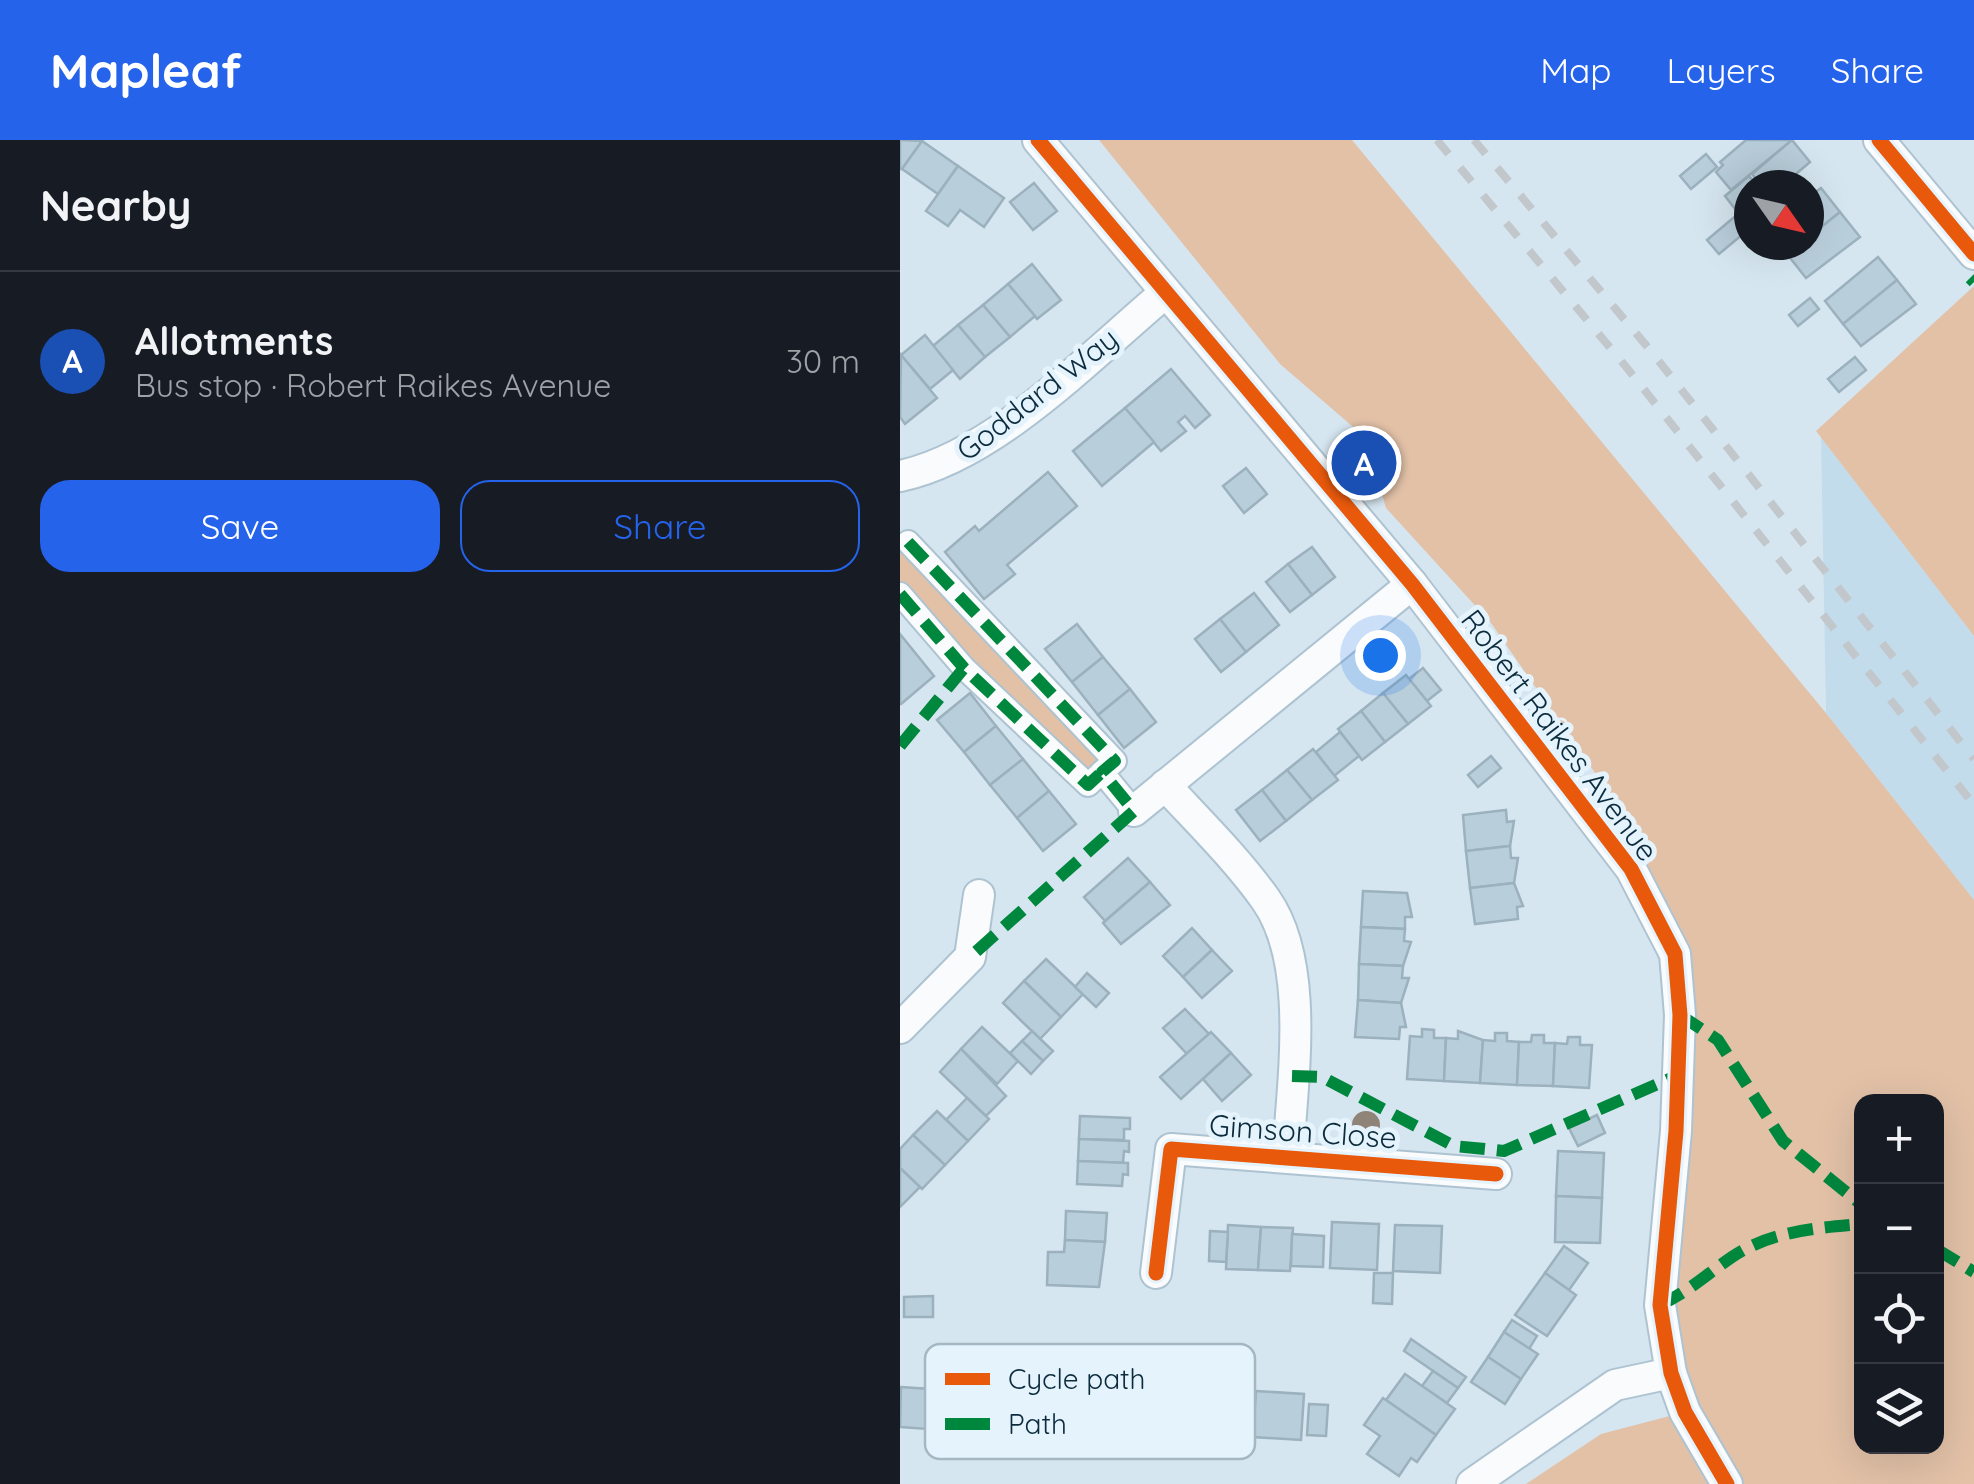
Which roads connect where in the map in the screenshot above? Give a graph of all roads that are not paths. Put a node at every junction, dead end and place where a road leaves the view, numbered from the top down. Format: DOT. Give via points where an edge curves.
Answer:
graph roads {
  1 [pos="1038,140"];
  2 [pos="1879,140"];
  3 [pos="1967,236"];
  4 [pos="1165,293"];
  5 [pos="900,476"];
  6 [pos="908,542"];
  7 [pos="1412,584"];
  8 [pos="900,594"];
  9 [pos="1102,772"];
  10 [pos="1166,784"];
  11 [pos="1134,810"];
  12 [pos="979,895"];
  13 [pos="900,1028"];
  14 [pos="1288,1156"];
  15 [pos="1496,1174"];
  16 [pos="1156,1273"];
  17 [pos="1671,1373"];
  18 [pos="1472,1484"];
  19 [pos="1727,1484"];
  1 -- 4 [label="street, Robert Raikes Avenue"];
  2 -- 3 [label="street"];
  4 -- 5 [label="street, Goddard Way" via="983,443 942,466"];
  4 -- 7 [label="street, Robert Raikes Avenue"];
  6 -- 9 [label="street" via="1115,761"];
  7 -- 10 [label="street"];
  7 -- 17 [label="street, Robert Raikes Avenue" via="1631,870 1675,954 1676,1130 1660,1305"];
  8 -- 9 [label="street" via="964,668 1088,785"];
  9 -- 11 [label="street"];
  10 -- 11 [label="street"];
  10 -- 14 [label="street, Gimson Close" via="1269,903 1284,943 1294,993"];
  12 -- 13 [label="street" via="970,957"];
  14 -- 15 [label="street, Gimson Close"];
  14 -- 16 [label="street, Gimson Close" via="1171,1149"];
  17 -- 18 [label="street" via="1616,1385"];
  17 -- 19 [label="street, Robert Raikes Avenue" via="1685,1412"];
}
